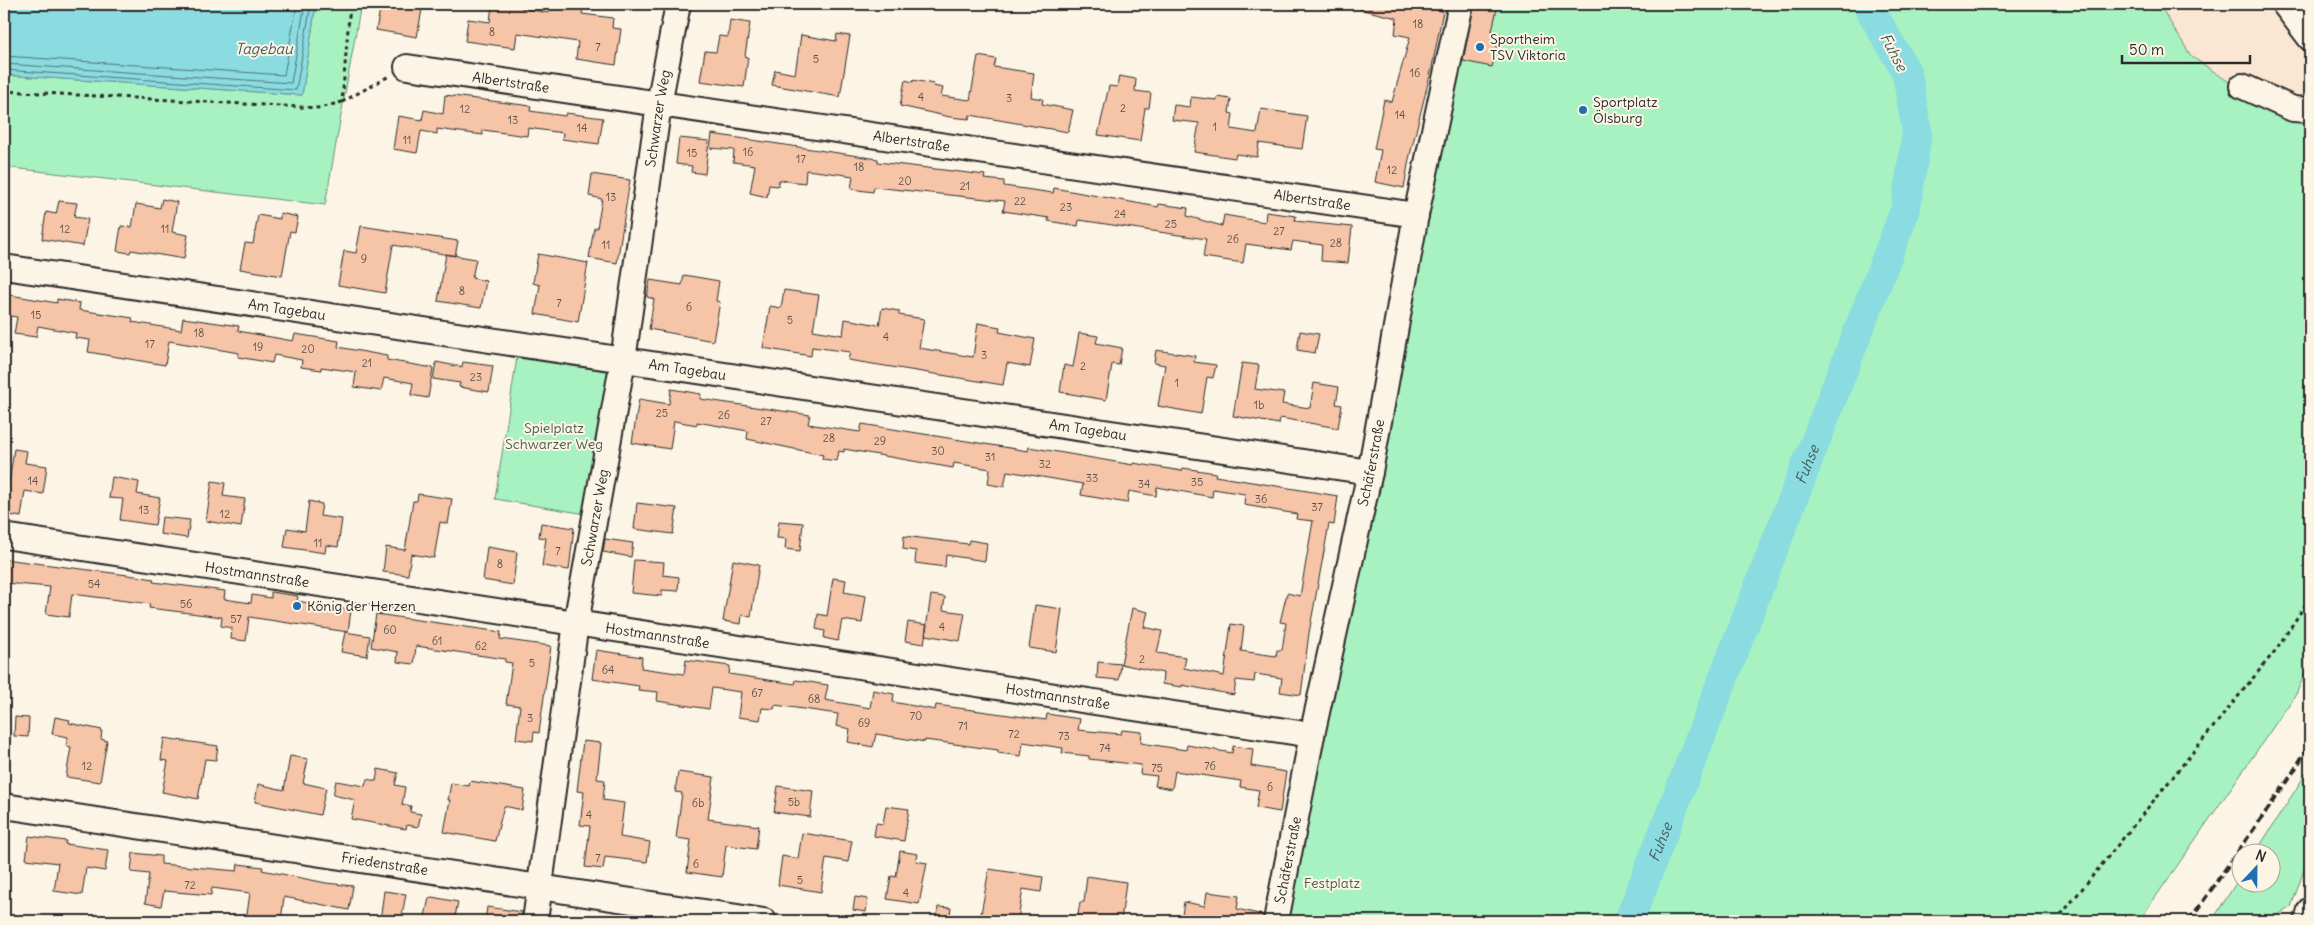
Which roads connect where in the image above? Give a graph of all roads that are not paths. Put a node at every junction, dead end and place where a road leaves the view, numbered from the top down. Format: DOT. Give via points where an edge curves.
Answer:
graph roads {
  1 [pos="1461,4"];
  2 [pos="2284,4"];
  3 [pos="676,15"];
  4 [pos="2310,38"];
  5 [pos="407,67"];
  6 [pos="2242,86"];
  7 [pos="659,104"];
  8 [pos="2310,110"];
  9 [pos="1416,215"];
  10 [pos="4,267"];
  11 [pos="623,360"];
  12 [pos="1370,472"];
  13 [pos="4,536"];
  14 [pos="576,623"];
  15 [pos="1312,734"];
  16 [pos="4,806"];
  17 [pos="541,887"];
  18 [pos="2310,910"];
  19 [pos="535,921"];
  20 [pos="764,921"];
  21 [pos="1276,921"];
  22 [pos="2307,921"];
  1 -- 9 [label="street, Schäferstraße"];
  2 -- 4 [label="street"];
  3 -- 7 [label="street, Schwarzer Weg"];
  5 -- 7 [label="street, Albertstraße"];
  6 -- 8 [label="street" via="2294,109"];
  7 -- 9 [label="street, Albertstraße"];
  7 -- 11 [label="street, Schwarzer Weg"];
  9 -- 12 [label="street, Schäferstraße"];
  10 -- 11 [label="street, Am Tagebau"];
  11 -- 12 [label="street, Am Tagebau"];
  11 -- 14 [label="street, Schwarzer Weg"];
  12 -- 15 [label="street, Schäferstraße"];
  13 -- 14 [label="street, Hostmannstraße"];
  14 -- 15 [label="street, Hostmannstraße"];
  14 -- 17 [label="street, Schwarzer Weg"];
  15 -- 21 [label="street, Schäferstraße"];
  16 -- 17 [label="street, Friedenstraße"];
  17 -- 19 [label="street, Schwarzer Weg"];
  17 -- 20 [label="street, Friedenstraße"];
  18 -- 22 [label="street"];
}
